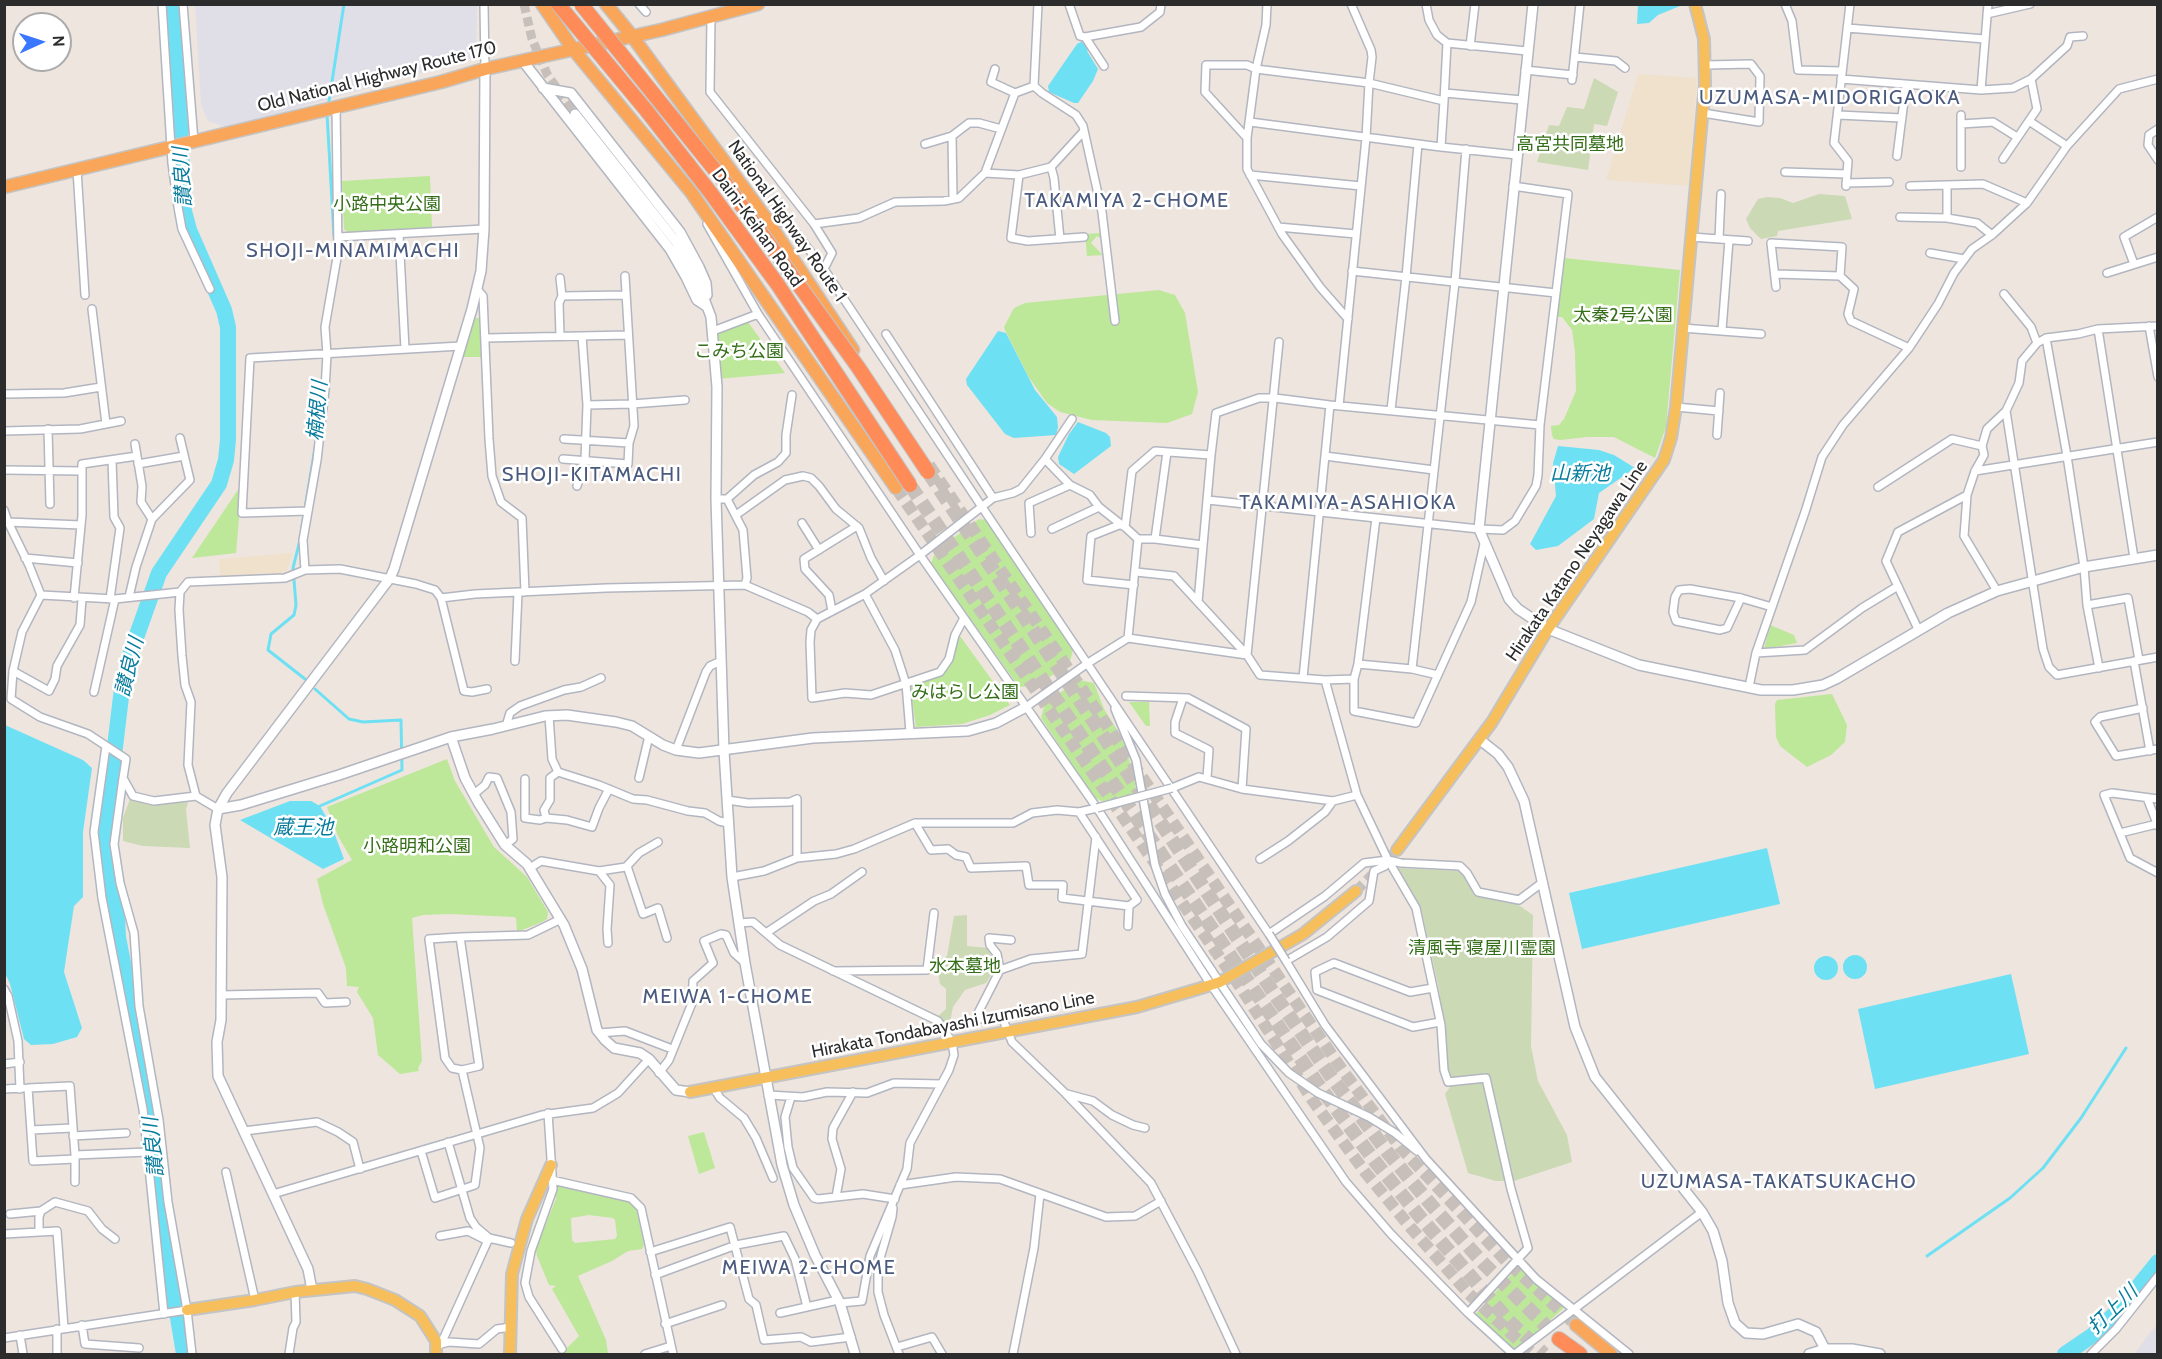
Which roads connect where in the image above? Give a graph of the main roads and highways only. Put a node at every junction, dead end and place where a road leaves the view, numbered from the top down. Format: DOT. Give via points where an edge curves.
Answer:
graph roads {
  1 [pos="542,4"];
  2 [pos="558,4"];
  3 [pos="581,4"];
  4 [pos="606,4"];
  5 [pos="758,4"];
  6 [pos="1695,4"];
  7 [pos="632,36"];
  8 [pos="573,49"];
  9 [pos="4,187"];
  10 [pos="929,468"];
  11 [pos="910,485"];
  12 [pos="896,488"];
  13 [pos="1397,850"];
  14 [pos="1356,891"];
  15 [pos="690,1092"];
  16 [pos="551,1165"];
  17 [pos="187,1310"];
  18 [pos="1576,1325"];
  19 [pos="1559,1339"];
  20 [pos="438,1348"];
  21 [pos="510,1354"];
  22 [pos="1580,1354"];
  23 [pos="1611,1354"];
  1 -- 8 [label="highway"];
  2 -- 11 [label="highway, Daini-Keihan Road, bridge" via="710,192"];
  3 -- 10 [label="highway, Daini-Keihan Road, bridge" via="723,180"];
  4 -- 7 [label="highway, National Highway Route 1"];
  5 -- 7 [label="highway, Old National Highway Route 170"];
  6 -- 13 [label="main road, Hirakata Katano Neyagawa Line" via="1706,65 1703,112 1676,407 1664,460 1548,629 1492,722"];
  7 -- 8 [label="highway, Old National Highway Route 170"];
  7 -- 10 [label="highway, National Highway Route 1" via="765,217"];
  8 -- 9 [label="highway, Old National Highway Route 170"];
  8 -- 12 [label="highway" via="691,192"];
  14 -- 15 [label="main road, Hirakata Tondabayashi Izumisano Line" via="1303,934 1215,983 1137,1007"];
  16 -- 21 [label="main road" via="527,1219 512,1274"];
  17 -- 20 [label="main road" via="355,1286 395,1300 420,1316"];
  18 -- 23 [label="highway"];
  19 -- 22 [label="highway"];
}
